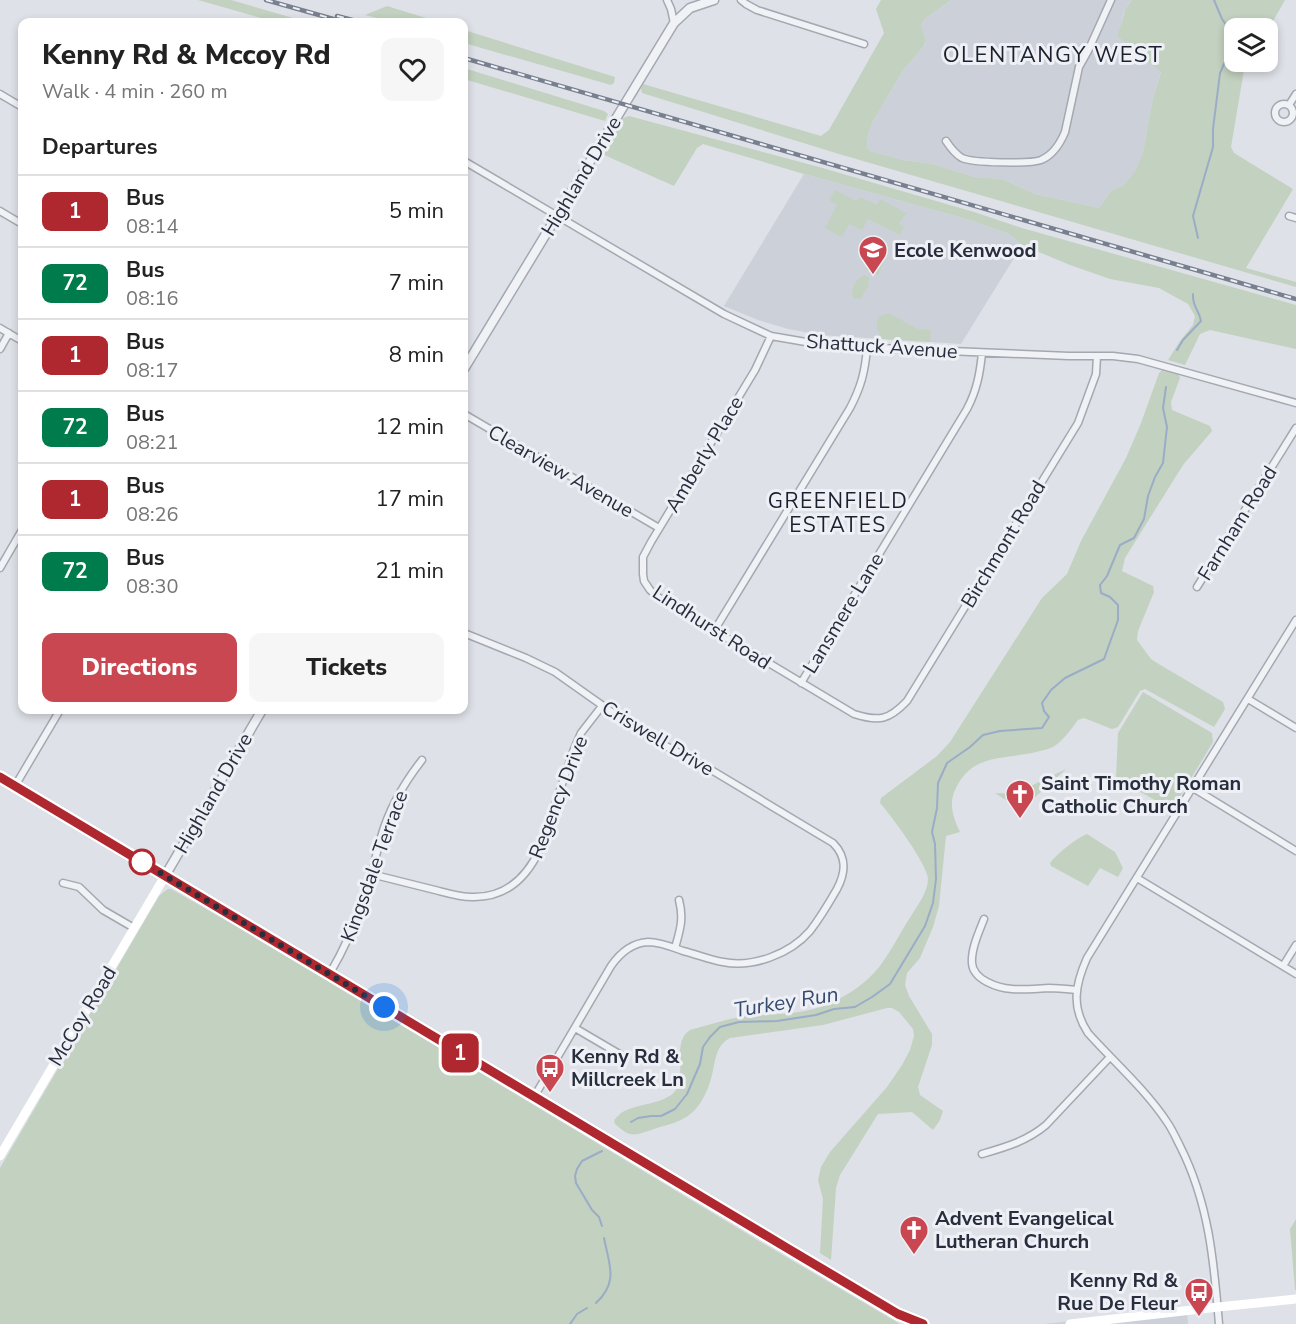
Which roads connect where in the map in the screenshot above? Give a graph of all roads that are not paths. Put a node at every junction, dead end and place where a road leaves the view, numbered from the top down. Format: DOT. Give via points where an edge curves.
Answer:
graph roads {
  1 [pos="667,0"];
  2 [pos="712,0"];
  3 [pos="741,0"];
  4 [pos="1111,0"];
  5 [pos="674,23"];
  6 [pos="864,44"];
  7 [pos="0,94"];
  8 [pos="1296,94"];
  9 [pos="18,105"];
  10 [pos="1289,105"];
  11 [pos="946,141"];
  12 [pos="468,163"];
  13 [pos="0,211"];
  14 [pos="557,216"];
  15 [pos="18,222"];
  16 [pos="0,328"];
  17 [pos="9,333"];
  18 [pos="771,336"];
  19 [pos="18,339"];
  20 [pos="867,348"];
  21 [pos="0,349"];
  22 [pos="982,352"];
  23 [pos="1097,356"];
  24 [pos="468,362"];
  25 [pos="1296,403"];
  26 [pos="468,416"];
  27 [pos="1296,428"];
  28 [pos="659,528"];
  29 [pos="18,537"];
  30 [pos="0,568"];
  31 [pos="643,574"];
  32 [pos="1197,587"];
  33 [pos="1296,620"];
  34 [pos="714,631"];
  35 [pos="468,635"];
  36 [pos="801,683"];
  37 [pos="1248,699"];
  38 [pos="602,706"];
  39 [pos="58,714"];
  40 [pos="260,714"];
  41 [pos="884,718"];
  42 [pos="1296,728"];
  43 [pos="422,760"];
  44 [pos="0,777"];
  45 [pos="15,786"];
  46 [pos="1193,788"];
  47 [pos="1296,851"];
  48 [pos="371,874"];
  49 [pos="165,876"];
  50 [pos="1137,878"];
  51 [pos="63,883"];
  52 [pos="679,900"];
  53 [pos="984,919"];
  54 [pos="134,928"];
  55 [pos="1296,945"];
  56 [pos="675,948"];
  57 [pos="1283,966"];
  58 [pos="1296,974"];
  59 [pos="329,975"];
  60 [pos="1077,990"];
  61 [pos="575,1028"];
  62 [pos="621,1055"];
  63 [pos="1110,1057"];
  64 [pos="534,1097"];
  65 [pos="982,1154"];
  66 [pos="0,1156"];
  67 [pos="1296,1299"];
  68 [pos="1218,1307"];
  69 [pos="898,1314"];
  70 [pos="911,1324"];
  71 [pos="923,1324"];
  72 [pos="1070,1324"];
  73 [pos="1219,1324"];
  1 -- 5 [label="street"];
  2 -- 5 [label="street, Highland Drive" via="690,8"];
  3 -- 6 [label="street" via="757,10"];
  4 -- 11 [label="street" via="1079,67 1065,132 1051,154 1038,161 978,161 959,156"];
  5 -- 14 [label="street, Highland Drive"];
  7 -- 9 [label="street"];
  8 -- 10 [label="street"];
  12 -- 14 [label="street, Shattuck Avenue"];
  13 -- 15 [label="street"];
  14 -- 18 [label="street, Shattuck Avenue" via="724,314"];
  14 -- 24 [label="street, Highland Drive"];
  16 -- 17 [label="street"];
  17 -- 19 [label="street"];
  17 -- 21 [label="street"];
  18 -- 20 [label="street, Shattuck Avenue"];
  18 -- 28 [label="street, Amberly Place" via="755,370"];
  20 -- 22 [label="street, Shattuck Avenue"];
  20 -- 34 [label="street" via="863,378 854,401"];
  22 -- 23 [label="street, Shattuck Avenue"];
  22 -- 36 [label="street, Lansmere Lane" via="977,388 967,409"];
  23 -- 25 [label="street, Shattuck Avenue" via="1165,365"];
  23 -- 41 [label="street, Birchmont Road" via="1096,374 1077,423 907,701"];
  26 -- 28 [label="street, Clearview Avenue"];
  27 -- 32 [label="street, Farnham Road"];
  28 -- 31 [label="street, Amberly Place" via="643,557"];
  29 -- 30 [label="street"];
  31 -- 34 [label="street, Lindhurst Road" via="658,597"];
  33 -- 37 [label="street"];
  34 -- 36 [label="street, Lindhurst Road"];
  35 -- 38 [label="street, Criswell Drive" via="545,668"];
  36 -- 41 [label="street, Lindhurst Road" via="854,714"];
  37 -- 42 [label="street"];
  37 -- 46 [label="street"];
  38 -- 48 [label="street, Regency Drive" via="574,749 533,864 505,890 471,897"];
  38 -- 56 [label="street, Criswell Drive" via="833,843 843,856 840,884 809,932 790,947 756,961 724,963"];
  39 -- 45 [label="street"];
  40 -- 49 [label="street, Highland Drive"];
  43 -- 48 [label="street, Kingsdale Terrace" via="390,812"];
  44 -- 45 [label="main road"];
  45 -- 49 [label="main road"];
  46 -- 47 [label="street"];
  46 -- 50 [label="street"];
  48 -- 59 [label="street, Kingsdale Terrace" via="351,932"];
  49 -- 54 [label="main road, McCoy Road"];
  49 -- 59 [label="main road"];
  50 -- 57 [label="street"];
  50 -- 60 [label="street" via="1087,958"];
  51 -- 54 [label="street" via="79,887 103,910"];
  52 -- 56 [label="street" via="681,928"];
  53 -- 60 [label="street" via="972,963 980,978 1010,989"];
  54 -- 66 [label="main road, McCoy Road"];
  55 -- 57 [label="street"];
  56 -- 61 [label="street" via="648,942 624,951"];
  57 -- 58 [label="street"];
  59 -- 64 [label="main road"];
  60 -- 63 [label="street" via="1081,1022"];
  61 -- 62 [label="street"];
  61 -- 64 [label="street"];
  63 -- 65 [label="street" via="1036,1133 1011,1146"];
  63 -- 68 [label="street" via="1168,1123 1190,1165 1208,1224"];
  64 -- 69 [label="main road"];
  67 -- 68 [label="main road"];
  68 -- 72 [label="main road"];
  68 -- 73 [label="street"];
  69 -- 70 [label="main road"];
  69 -- 71 [label="main road"];
}
